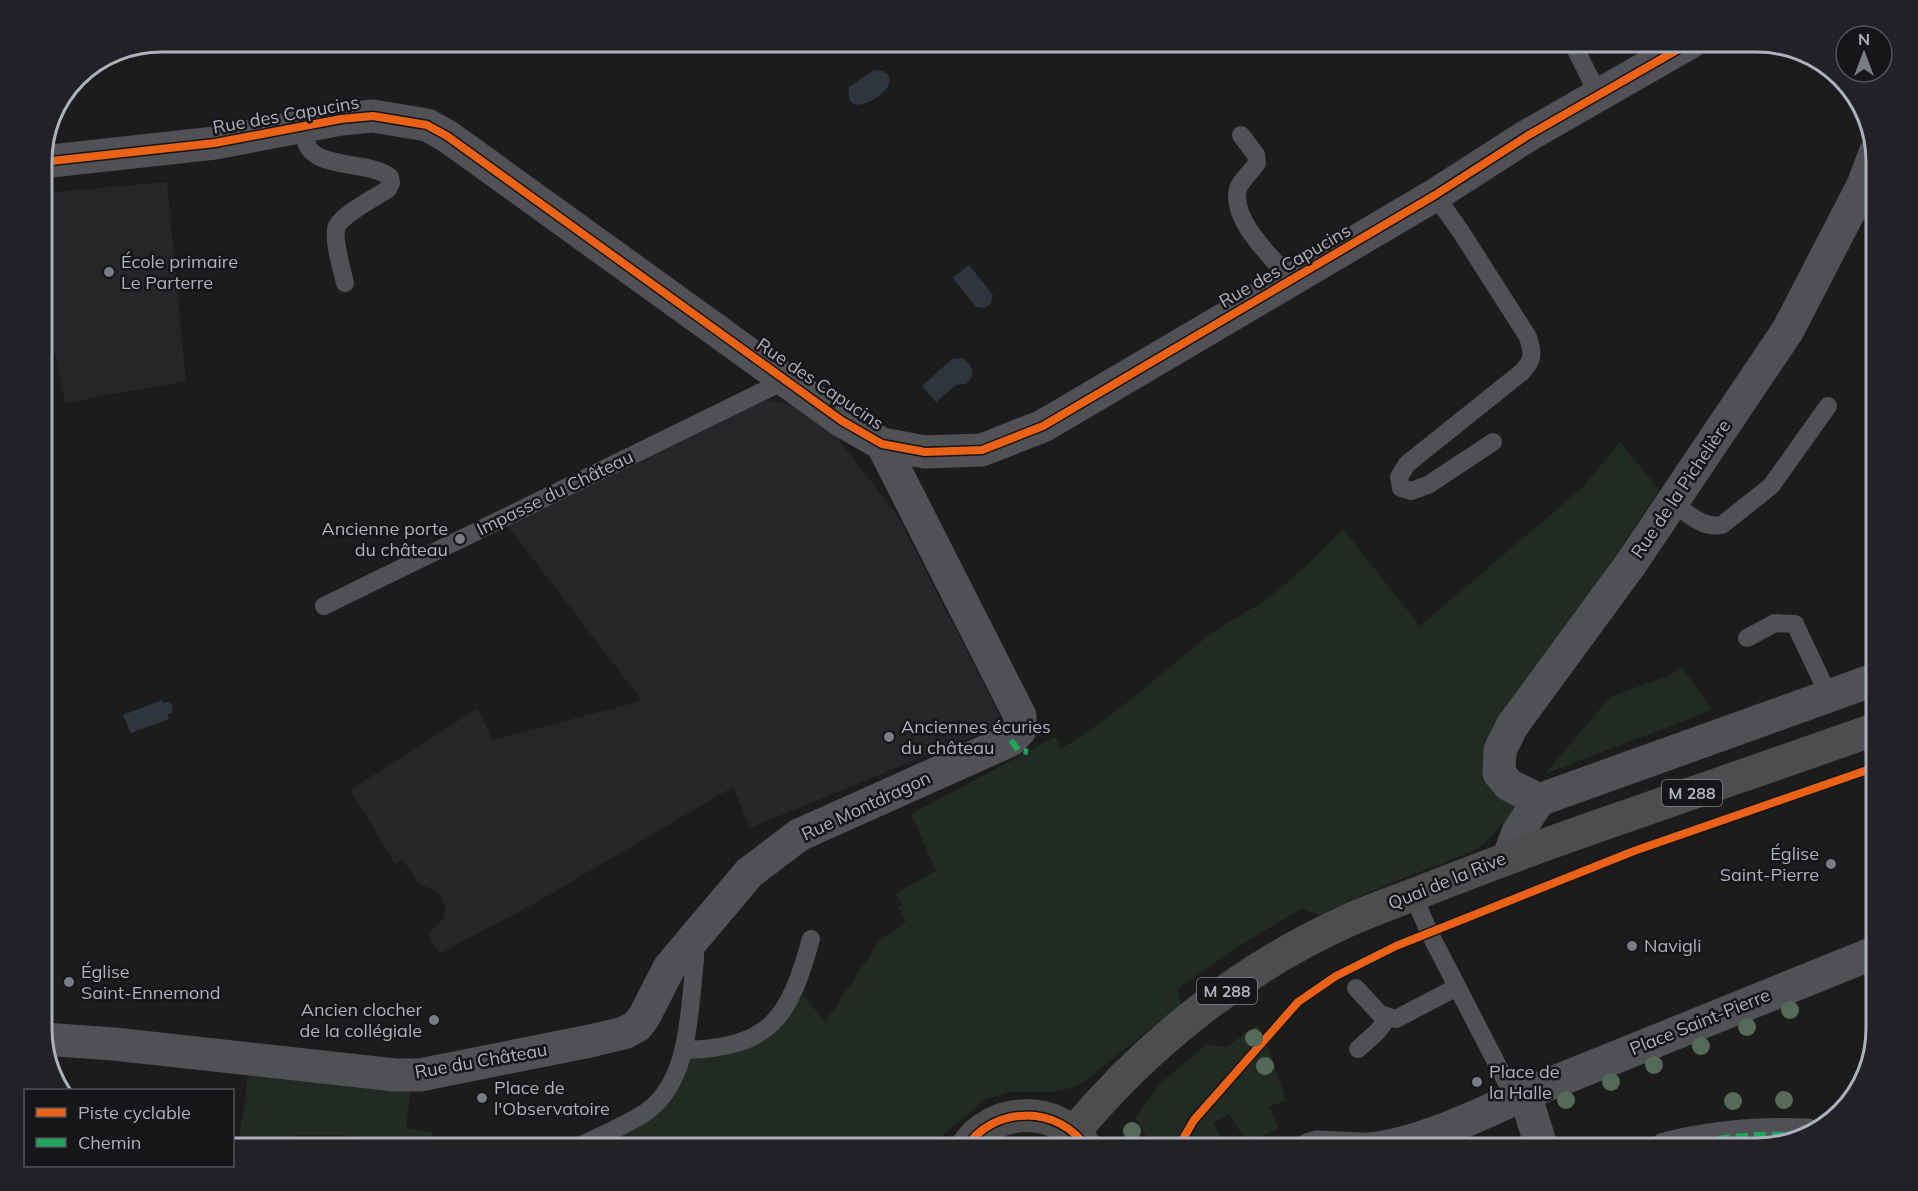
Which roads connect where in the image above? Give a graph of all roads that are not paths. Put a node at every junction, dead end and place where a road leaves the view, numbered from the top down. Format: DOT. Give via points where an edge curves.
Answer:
graph roads {
  1 [pos="1577,52"];
  2 [pos="1674,52"];
  3 [pos="1599,96"];
  4 [pos="303,127"];
  5 [pos="1241,135"];
  6 [pos="53,161"];
  7 [pos="1865,180"];
  8 [pos="1435,195"];
  9 [pos="1291,280"];
  10 [pos="345,283"];
  11 [pos="786,380"];
  12 [pos="1828,406"];
  13 [pos="1493,442"];
  14 [pos="882,444"];
  15 [pos="1671,502"];
  16 [pos="324,606"];
  17 [pos="1747,638"];
  18 [pos="1866,683"];
  19 [pos="1829,696"];
  20 [pos="1866,733"];
  21 [pos="1539,800"];
  22 [pos="1509,856"];
  23 [pos="1413,895"];
  24 [pos="811,939"];
  25 [pos="691,942"];
  26 [pos="1866,956"];
  27 [pos="1457,987"];
  28 [pos="1356,988"];
  29 [pos="1388,1018"];
  30 [pos="53,1040"];
  31 [pos="1358,1049"];
  32 [pos="684,1050"];
  33 [pos="1520,1096"];
  34 [pos="1787,1134"];
  35 [pos="595,1138"];
  36 [pos="972,1138"];
  37 [pos="1077,1138"];
  38 [pos="1083,1138"];
  39 [pos="1406,1138"];
  40 [pos="1537,1138"];
  41 [pos="1729,1138"];
  1 -- 3 [label="lane"];
  2 -- 3 [label="street, Rue des Capucins"];
  3 -- 8 [label="street, Rue des Capucins"];
  4 -- 6 [label="street, Rue des Capucins" via="215,143"];
  4 -- 10 [label="lane" via="307,146 314,154 376,169 390,177 388,189 337,226"];
  4 -- 11 [label="street, Rue des Capucins" via="373,116 427,125"];
  5 -- 9 [label="lane" via="1256,155 1257,163 1238,186 1236,202 1241,219"];
  7 -- 15 [label="street, Rue de la Pichelière" via="1788,330"];
  8 -- 9 [label="street, Rue des Capucins"];
  8 -- 13 [label="lane" via="1528,337 1533,352 1530,364 1522,372 1407,464 1398,477 1401,488 1411,491 1428,485"];
  9 -- 14 [label="street, Rue des Capucins" via="1044,426 982,450 925,452"];
  11 -- 14 [label="street, Rue des Capucins" via="842,421"];
  11 -- 16 [label="lane, Impasse du Château"];
  12 -- 15 [label="lane" via="1771,486 1722,525 1705,525"];
  14 -- 25 [label="street, Rue Montdragon" via="1020,716 1020,730 1011,740 799,835 749,873"];
  15 -- 21 [label="street, Rue de la Pichelière" via="1630,565 1512,726 1500,750 1499,772 1509,785"];
  17 -- 19 [label="lane" via="1775,623 1795,624"];
  18 -- 19 [label="street"];
  19 -- 21 [label="street"];
  20 -- 22 [label="main road, Quai de la Rive / M 288"];
  21 -- 22 [label="street" via="1518,832"];
  22 -- 23 [label="main road, Quai de la Rive / M 288"];
  23 -- 27 [label="lane"];
  23 -- 38 [label="main road, Quai de la Rive / M 288" via="1346,922 1219,996 1122,1077"];
  24 -- 32 [label="lane" via="797,987 783,1012 760,1033 736,1045"];
  25 -- 30 [label="street, Rue du Château" via="669,968 644,1017 624,1033 420,1074"];
  25 -- 32 [label="lane" via="695,960"];
  26 -- 33 [label="street, Place Saint-Pierre"];
  27 -- 29 [label="lane" via="1404,1017"];
  27 -- 33 [label="lane"];
  28 -- 29 [label="lane"];
  29 -- 31 [label="lane"];
  32 -- 35 [label="lane" via="665,1095 648,1111"];
  33 -- 39 [label="street" via="1472,1118"];
  33 -- 40 [label="street"];
  34 -- 41 [label="street"];
  36 -- 37 [label="main road, M 288" via="988,1124 1010,1116 1033,1115 1055,1120"];
}
